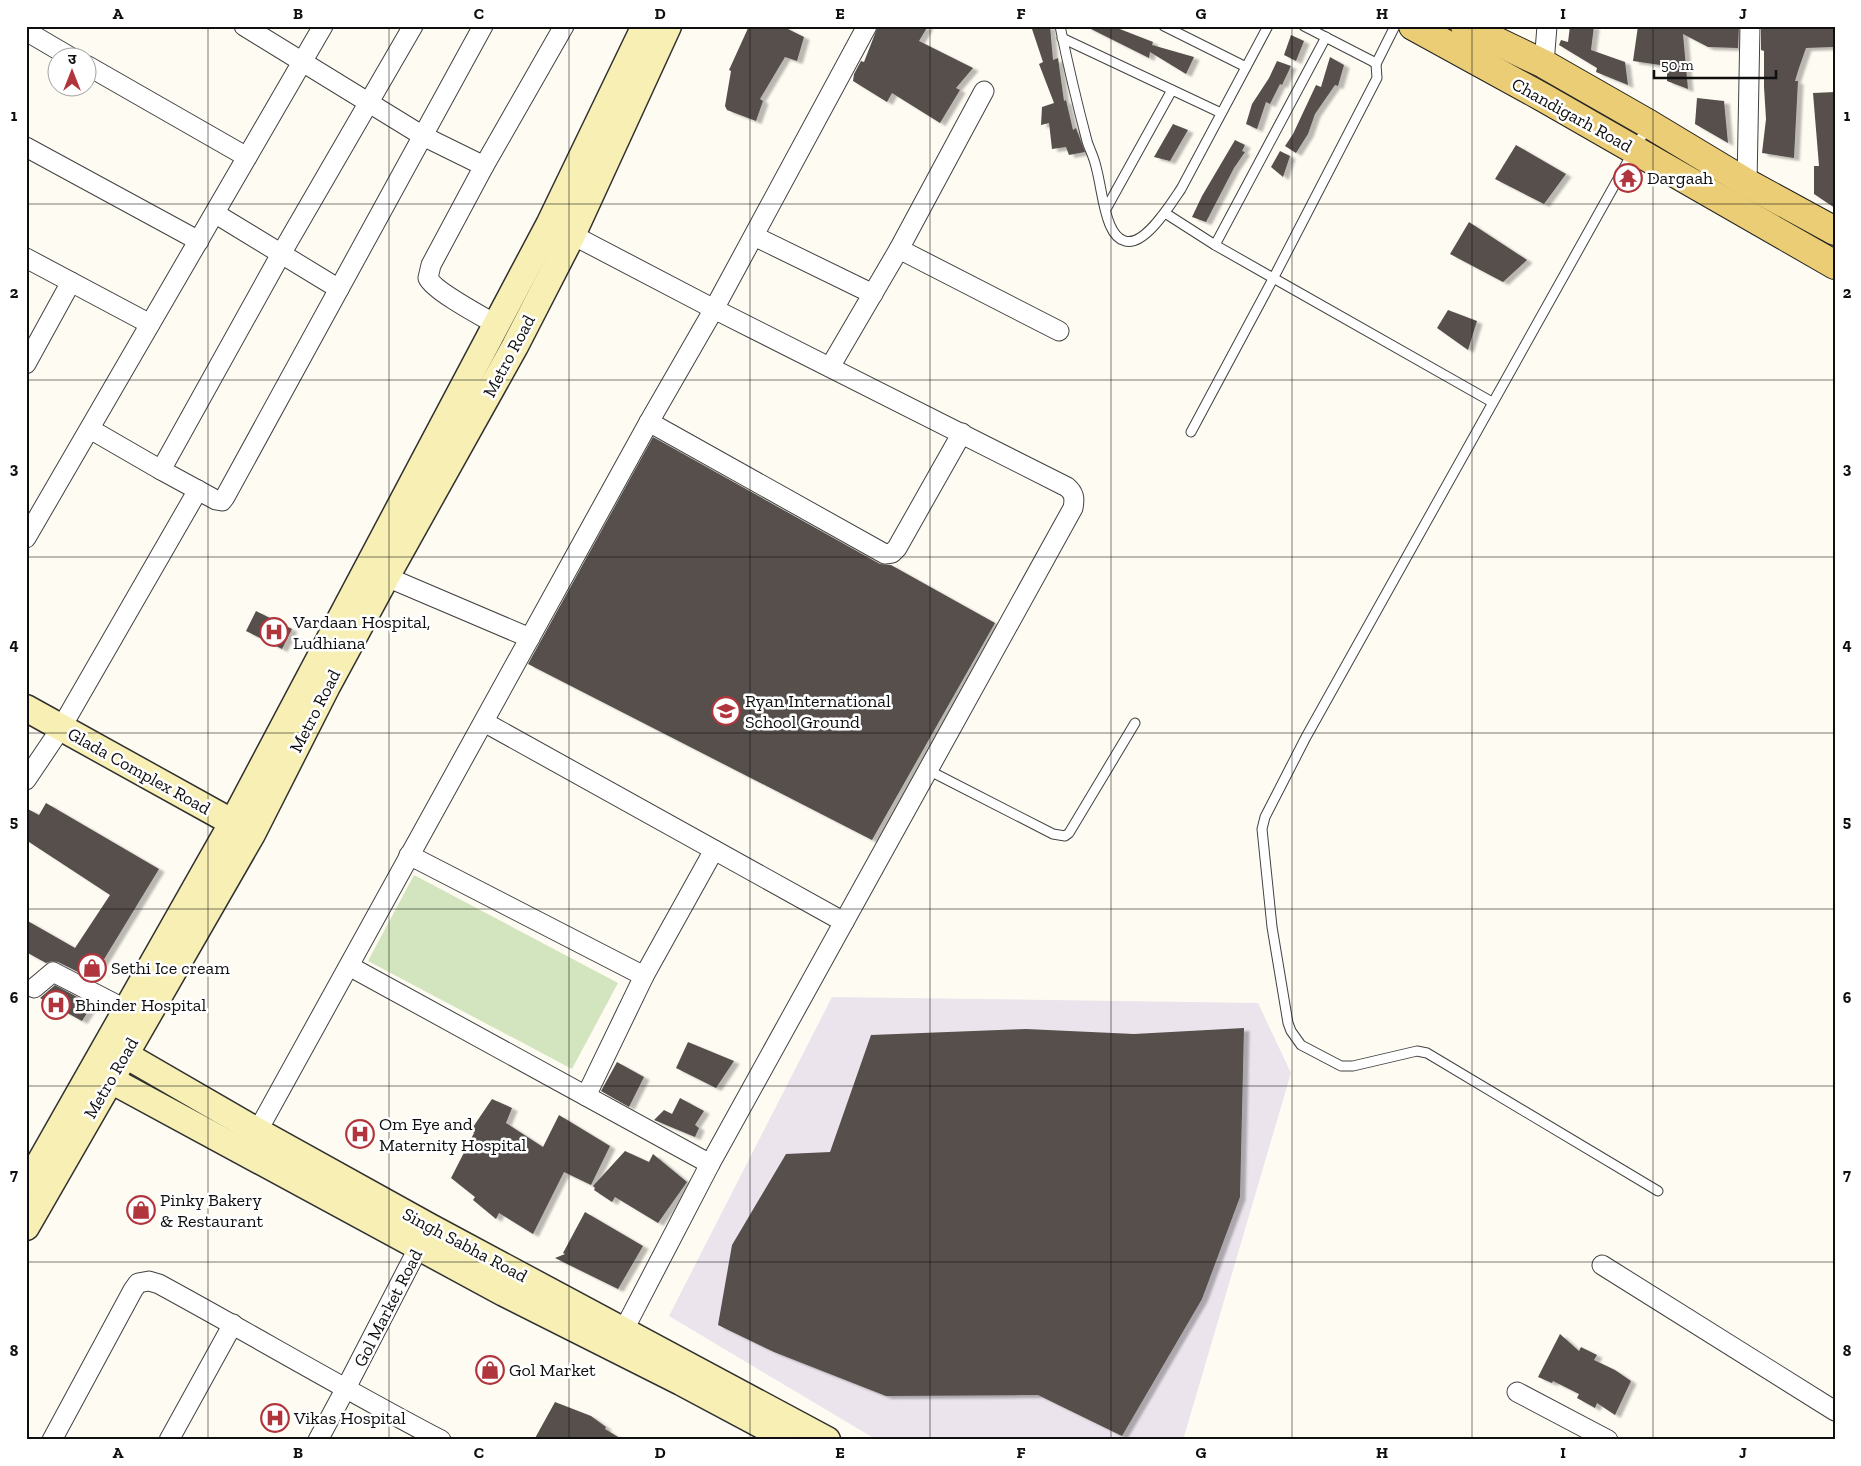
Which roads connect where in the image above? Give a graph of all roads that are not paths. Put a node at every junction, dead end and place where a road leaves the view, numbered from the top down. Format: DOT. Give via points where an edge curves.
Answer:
graph roads {
  1 [pos="244,26"];
  2 [pos="323,26"];
  3 [pos="413,26"];
  4 [pos="483,26"];
  5 [pos="564,26"];
  6 [pos="645,26"];
  7 [pos="668,26"];
  8 [pos="867,26"];
  9 [pos="1060,26"];
  10 [pos="1164,26"];
  11 [pos="1268,26"];
  12 [pos="1304,26"];
  13 [pos="1395,26"];
  14 [pos="1413,26"];
  15 [pos="1465,26"];
  16 [pos="1547,26"];
  17 [pos="1750,26"];
  18 [pos="26,32"];
  19 [pos="1326,37"];
  20 [pos="1062,38"];
  21 [pos="54,48"];
  22 [pos="303,62"];
  23 [pos="1376,64"];
  24 [pos="1544,64"];
  25 [pos="1246,67"];
  26 [pos="98,72"];
  27 [pos="1172,90"];
  28 [pos="984,91"];
  29 [pos="370,103"];
  30 [pos="1221,113"];
  31 [pos="1649,124"];
  32 [pos="423,136"];
  33 [pos="26,147"];
  34 [pos="1634,150"];
  35 [pos="247,157"];
  36 [pos="484,166"];
  37 [pos="1747,183"];
  38 [pos="1106,209"];
  39 [pos="1165,213"];
  40 [pos="216,214"];
  41 [pos="561,229"];
  42 [pos="1835,231"];
  43 [pos="754,236"];
  44 [pos="199,241"];
  45 [pos="1215,245"];
  46 [pos="899,249"];
  47 [pos="281,254"];
  48 [pos="26,258"];
  49 [pos="1835,265"];
  50 [pos="1274,277"];
  51 [pos="71,282"];
  52 [pos="339,289"];
  53 [pos="873,294"];
  54 [pos="714,309"];
  55 [pos="150,324"];
  56 [pos="497,325"];
  57 [pos="1059,331"];
  58 [pos="28,354"];
  59 [pos="830,367"];
  60 [pos="1492,402"];
  61 [pos="649,422"];
  62 [pos="90,429"];
  63 [pos="1191,432"];
  64 [pos="962,433"];
  65 [pos="161,470"];
  66 [pos="198,490"];
  67 [pos="26,538"];
  68 [pos="376,573"];
  69 [pos="530,638"];
  70 [pos="26,708"];
  71 [pos="484,722"];
  72 [pos="1134,723"];
  73 [pos="61,728"];
  74 [pos="928,770"];
  75 [pos="26,780"];
  76 [pos="242,828"];
  77 [pos="714,850"];
  78 [pos="409,855"];
  79 [pos="844,922"];
  80 [pos="349,966"];
  81 [pos="644,976"];
  82 [pos="29,989"];
  83 [pos="127,1010"];
  84 [pos="116,1050"];
  85 [pos="101,1075"];
  86 [pos="586,1096"];
  87 [pos="251,1142"];
  88 [pos="710,1164"];
  89 [pos="26,1187"];
  90 [pos="1658,1191"];
  91 [pos="26,1227"];
  92 [pos="424,1237"];
  93 [pos="1602,1265"];
  94 [pos="233,1324"];
  95 [pos="619,1339"];
  96 [pos="346,1388"];
  97 [pos="1518,1392"];
  98 [pos="1835,1411"];
  99 [pos="52,1440"];
  100 [pos="169,1440"];
  101 [pos="318,1440"];
  102 [pos="440,1440"];
  103 [pos="788,1440"];
  104 [pos="827,1440"];
  105 [pos="1608,1440"];
  1 -- 22 [label="street"];
  2 -- 22 [label="street"];
  3 -- 29 [label="street"];
  4 -- 32 [label="street"];
  5 -- 36 [label="street"];
  6 -- 41 [label="street, Metro Road"];
  7 -- 41 [label="street, Metro Road"];
  8 -- 43 [label="street"];
  9 -- 20 [label="lane"];
  10 -- 25 [label="lane"];
  11 -- 25 [label="lane"];
  12 -- 19 [label="lane"];
  13 -- 23 [label="lane"];
  14 -- 34 [label="main road, Chandigarh Road"];
  15 -- 24 [label="main road, Chandigarh Road"];
  16 -- 24 [label="street"];
  17 -- 37 [label="street"];
  18 -- 21 [label="street"];
  19 -- 23 [label="lane"];
  19 -- 45 [label="lane"];
  20 -- 27 [label="lane"];
  20 -- 38 [label="lane"];
  22 -- 29 [label="street"];
  22 -- 35 [label="street"];
  23 -- 50 [label="lane" via="1377,78"];
  24 -- 31 [label="main road, Chandigarh Road"];
  25 -- 30 [label="lane"];
  26 -- 35 [label="street"];
  27 -- 30 [label="lane"];
  27 -- 38 [label="lane"];
  28 -- 46 [label="street"];
  29 -- 32 [label="street"];
  29 -- 47 [label="street"];
  30 -- 39 [label="lane"];
  31 -- 34 [label="lane"];
  31 -- 37 [label="main road, Chandigarh Road"];
  32 -- 36 [label="street"];
  32 -- 52 [label="street"];
  33 -- 44 [label="street"];
  34 -- 49 [label="main road, Chandigarh Road"];
  34 -- 60 [label="lane"];
  35 -- 40 [label="street"];
  36 -- 56 [label="street" via="431,265 428,278 448,296"];
  37 -- 42 [label="main road, Chandigarh Road"];
  38 -- 39 [label="lane" via="1115,235 1130,242 1142,236"];
  39 -- 45 [label="lane"];
  40 -- 44 [label="street"];
  40 -- 47 [label="street"];
  41 -- 54 [label="street"];
  41 -- 56 [label="street, Metro Road"];
  41 -- 68 [label="street, Metro Road" via="515,346"];
  43 -- 53 [label="street"];
  43 -- 54 [label="street"];
  44 -- 55 [label="street"];
  45 -- 50 [label="lane"];
  46 -- 53 [label="street"];
  46 -- 57 [label="street"];
  47 -- 52 [label="street"];
  47 -- 65 [label="street"];
  48 -- 51 [label="street"];
  50 -- 60 [label="lane"];
  50 -- 63 [label="lane"];
  51 -- 55 [label="street"];
  51 -- 58 [label="street"];
  52 -- 66 [label="street" via="225,497 222,501 216,500"];
  53 -- 59 [label="street"];
  54 -- 59 [label="street"];
  54 -- 61 [label="street"];
  55 -- 62 [label="street"];
  56 -- 68 [label="street, Metro Road"];
  59 -- 64 [label="street"];
  60 -- 90 [label="lane" via="1264,817 1262,836 1272,927 1288,1023 1301,1045 1341,1066 1417,1051 1427,1054"];
  61 -- 64 [label="street" via="885,554 897,548"];
  61 -- 69 [label="street"];
  62 -- 65 [label="street"];
  62 -- 67 [label="street"];
  64 -- 74 [label="street" via="1067,487 1072,491 1074,501"];
  65 -- 66 [label="street"];
  66 -- 73 [label="street"];
  68 -- 69 [label="street"];
  68 -- 76 [label="street, Metro Road"];
  69 -- 71 [label="street"];
  70 -- 73 [label="street, Glada Complex Road"];
  71 -- 77 [label="street"];
  71 -- 78 [label="street"];
  72 -- 74 [label="lane" via="1065,836 1053,834"];
  73 -- 75 [label="street"];
  73 -- 76 [label="street, Glada Complex Road"];
  74 -- 79 [label="street"];
  76 -- 83 [label="street, Metro Road"];
  76 -- 84 [label="street, Metro Road" via="213,904"];
  77 -- 79 [label="street"];
  77 -- 81 [label="street"];
  78 -- 80 [label="street"];
  78 -- 81 [label="street"];
  79 -- 88 [label="street"];
  80 -- 86 [label="street"];
  80 -- 87 [label="street"];
  81 -- 86 [label="street"];
  82 -- 83 [label="street" via="53,972"];
  83 -- 84 [label="street, Metro Road"];
  84 -- 85 [label="street, Metro Road"];
  84 -- 87 [label="street, Singh Sabha Road"];
  85 -- 87 [label="street, Singh Sabha Road"];
  85 -- 89 [label="street, Metro Road"];
  85 -- 91 [label="street, Metro Road"];
  86 -- 88 [label="street"];
  87 -- 92 [label="street, Singh Sabha Road"];
  88 -- 95 [label="street"];
  92 -- 95 [label="street, Singh Sabha Road" via="504,1293"];
  92 -- 96 [label="street, Gol Market Road"];
  93 -- 98 [label="street"];
  94 -- 96 [label="street"];
  94 -- 99 [label="street" via="159,1284 149,1281 138,1284"];
  94 -- 100 [label="street"];
  95 -- 103 [label="street, Singh Sabha Road"];
  95 -- 104 [label="street, Singh Sabha Road"];
  96 -- 101 [label="street, Gol Market Road"];
  96 -- 102 [label="street"];
  97 -- 105 [label="street"];
}
